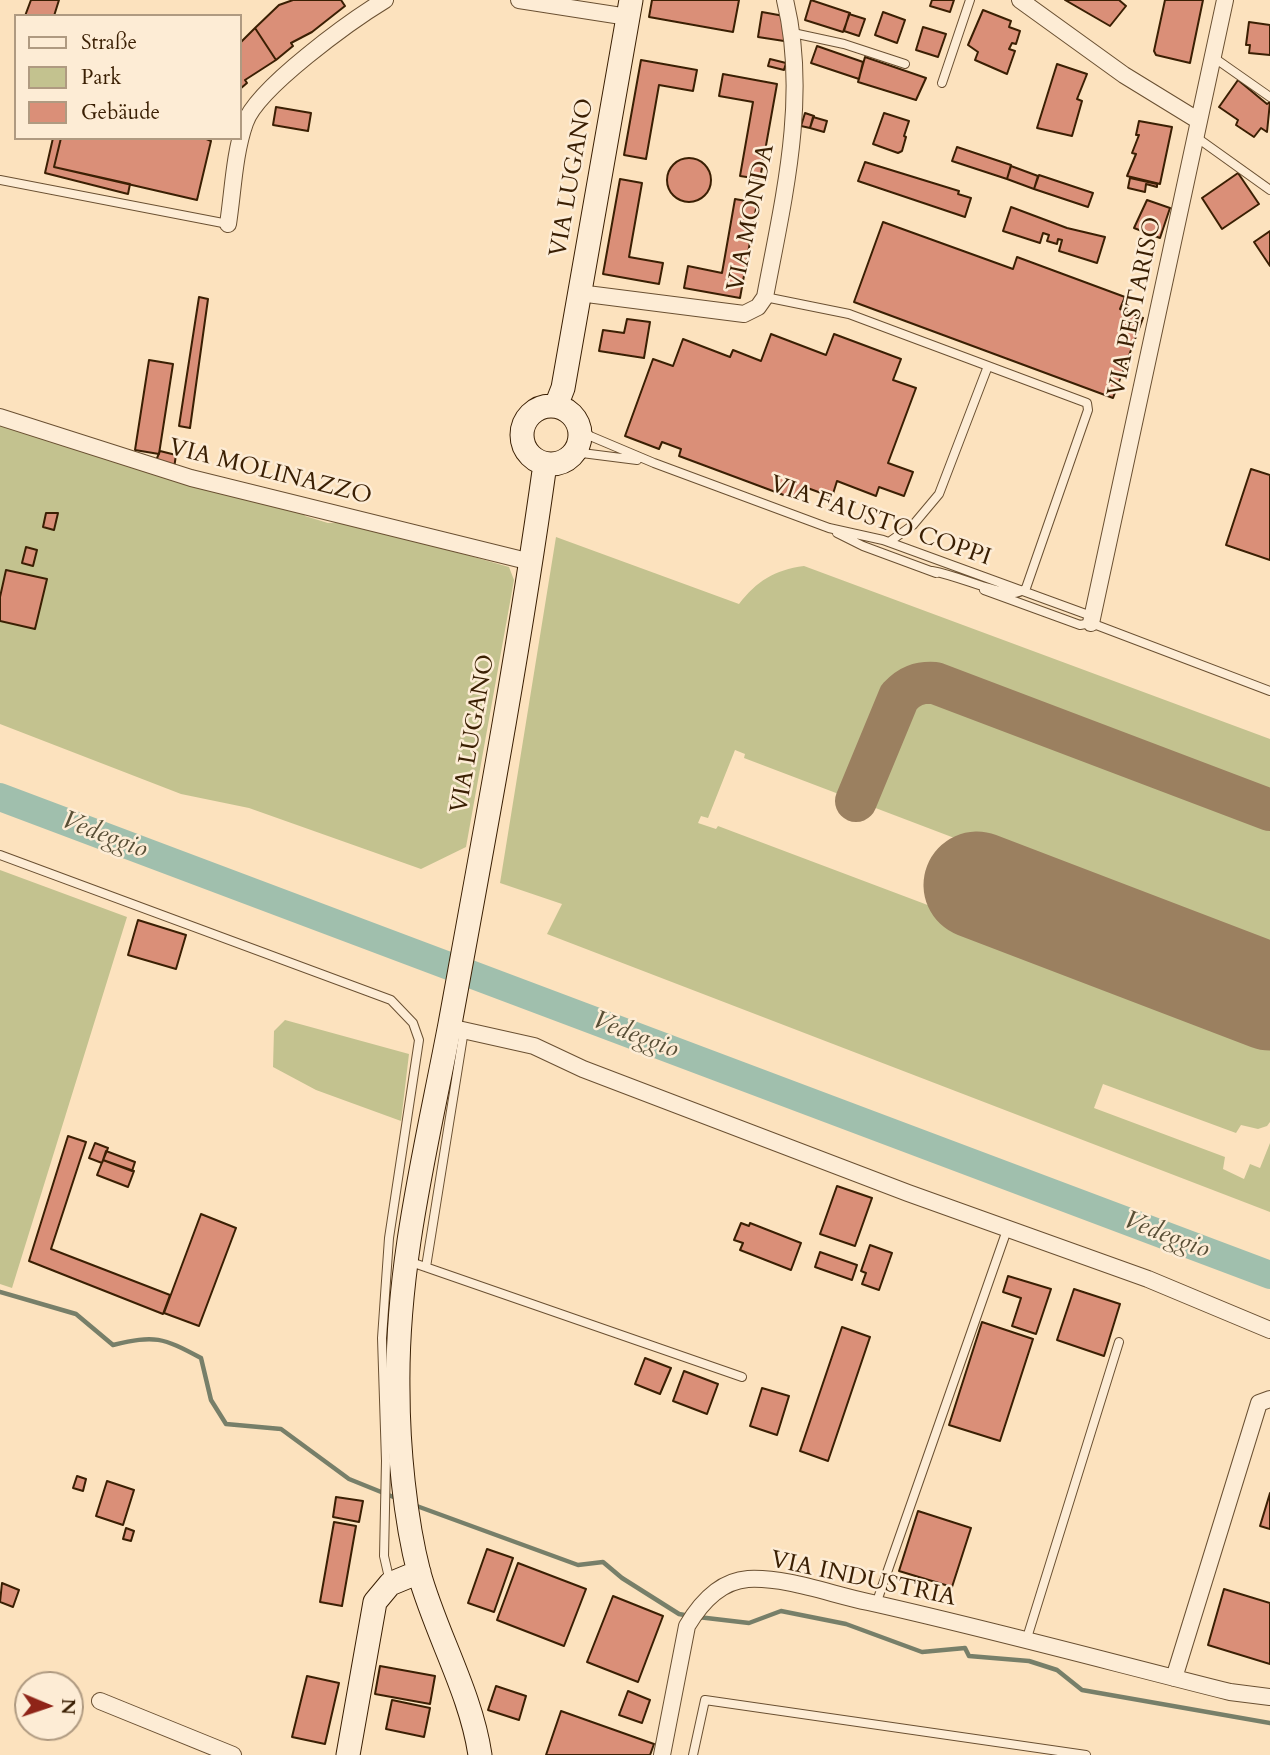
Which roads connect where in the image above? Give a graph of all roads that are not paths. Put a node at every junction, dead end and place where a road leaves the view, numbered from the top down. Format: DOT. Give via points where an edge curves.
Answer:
graph roads {
  1 [pos="385,0"];
  2 [pos="519,0"];
  3 [pos="785,0"];
  4 [pos="970,0"];
  5 [pos="1020,0"];
  6 [pos="1225,0"];
  7 [pos="629,9"];
  8 [pos="793,33"];
  9 [pos="1213,57"];
  10 [pos="905,64"];
  11 [pos="942,83"];
  12 [pos="1270,97"];
  13 [pos="1197,129"];
  14 [pos="242,137"];
  15 [pos="242,140"];
  16 [pos="0,180"];
  17 [pos="1270,190"];
  18 [pos="228,224"];
  19 [pos="579,293"];
  20 [pos="765,297"];
  21 [pos="988,366"];
  22 [pos="556,406"];
  23 [pos="0,417"];
  24 [pos="578,425"];
  25 [pos="575,452"];
  26 [pos="654,463"];
  27 [pos="545,464"];
  28 [pos="829,528"];
  29 [pos="889,542"];
  30 [pos="531,562"];
  31 [pos="932,571"];
  32 [pos="1022,591"];
  33 [pos="1093,620"];
  34 [pos="1270,691"];
  35 [pos="0,855"];
  36 [pos="455,1023"];
  37 [pos="1008,1227"];
  38 [pos="416,1263"];
  39 [pos="1270,1330"];
  40 [pos="1119,1342"];
  41 [pos="742,1377"];
  42 [pos="1270,1399"];
  43 [pos="396,1486"];
  44 [pos="419,1572"];
  45 [pos="390,1584"];
  46 [pos="876,1604"];
  47 [pos="1026,1641"];
  48 [pos="1174,1678"];
  49 [pos="1270,1697"];
  50 [pos="100,1701"];
  51 [pos="233,1755"];
  52 [pos="348,1755"];
  53 [pos="480,1755"];
  54 [pos="662,1755"];
  55 [pos="693,1755"];
  56 [pos="1086,1755"];
  1 -- 14 [label="street" via="353,20 255,106"];
  2 -- 7 [label="street"];
  3 -- 8 [label="street, VIA MONDA"];
  4 -- 11 [label="lane"];
  5 -- 13 [label="street"];
  6 -- 9 [label="street, VIA PESTARISO"];
  7 -- 19 [label="main road, VIA LUGANO"];
  8 -- 10 [label="lane"];
  8 -- 20 [label="street, VIA MONDA" via="790,160"];
  9 -- 12 [label="lane"];
  9 -- 13 [label="street, VIA PESTARISO"];
  13 -- 17 [label="lane"];
  13 -- 33 [label="street, VIA PESTARISO"];
  15 -- 18 [label="street"];
  16 -- 18 [label="lane"];
  19 -- 20 [label="street, VIA MONDA" via="744,314"];
  19 -- 22 [label="main road, VIA LUGANO"];
  20 -- 21 [label="lane" via="849,314"];
  21 -- 29 [label="lane" via="939,494 913,525"];
  21 -- 32 [label="lane" via="1088,405"];
  22 -- 24 [label="main road" via="573,416"];
  22 -- 27 [label="main road" via="536,410 524,425 523,445"];
  23 -- 30 [label="street, VIA MOLINAZZO" via="191,478"];
  24 -- 25 [label="main road"];
  24 -- 26 [label="lane, VIA FAUSTO COPPI" via="590,436"];
  25 -- 26 [label="lane, VIA FAUSTO COPPI"];
  25 -- 27 [label="main road" via="562,462"];
  26 -- 28 [label="lane, VIA FAUSTO COPPI"];
  27 -- 30 [label="main road, VIA LUGANO"];
  28 -- 29 [label="lane, VIA FAUSTO COPPI"];
  28 -- 31 [label="lane" via="863,546"];
  29 -- 32 [label="lane, VIA FAUSTO COPPI"];
  30 -- 36 [label="main road, VIA LUGANO"];
  31 -- 32 [label="lane" via="1009,593"];
  31 -- 33 [label="lane" via="1080,625"];
  32 -- 33 [label="lane, VIA FAUSTO COPPI"];
  33 -- 34 [label="lane, VIA FAUSTO COPPI"];
  35 -- 43 [label="lane" via="391,1000 413,1023 419,1040 389,1238 382,1338"];
  36 -- 37 [label="street" via="534,1046 583,1069"];
  36 -- 38 [label="main road, VIA LUGANO"];
  37 -- 39 [label="street"];
  37 -- 46 [label="lane"];
  38 -- 41 [label="lane"];
  38 -- 43 [label="main road, VIA LUGANO" via="399,1325"];
  40 -- 47 [label="lane"];
  42 -- 48 [label="street" via="1259,1403"];
  43 -- 44 [label="main road, VIA LUGANO" via="410,1514"];
  43 -- 45 [label="lane" via="385,1505 384,1556"];
  44 -- 45 [label="main road"];
  44 -- 53 [label="main road, VIA LUGANO"];
  45 -- 52 [label="main road" via="375,1602"];
  46 -- 47 [label="street, VIA INDUSTRIA"];
  46 -- 54 [label="street, VIA INDUSTRIA" via="776,1581 746,1579 719,1588 697,1608 687,1626"];
  47 -- 48 [label="street, VIA INDUSTRIA"];
  48 -- 49 [label="street, VIA INDUSTRIA"];
  50 -- 51 [label="street"];
  55 -- 56 [label="lane" via="705,1700"];
}
